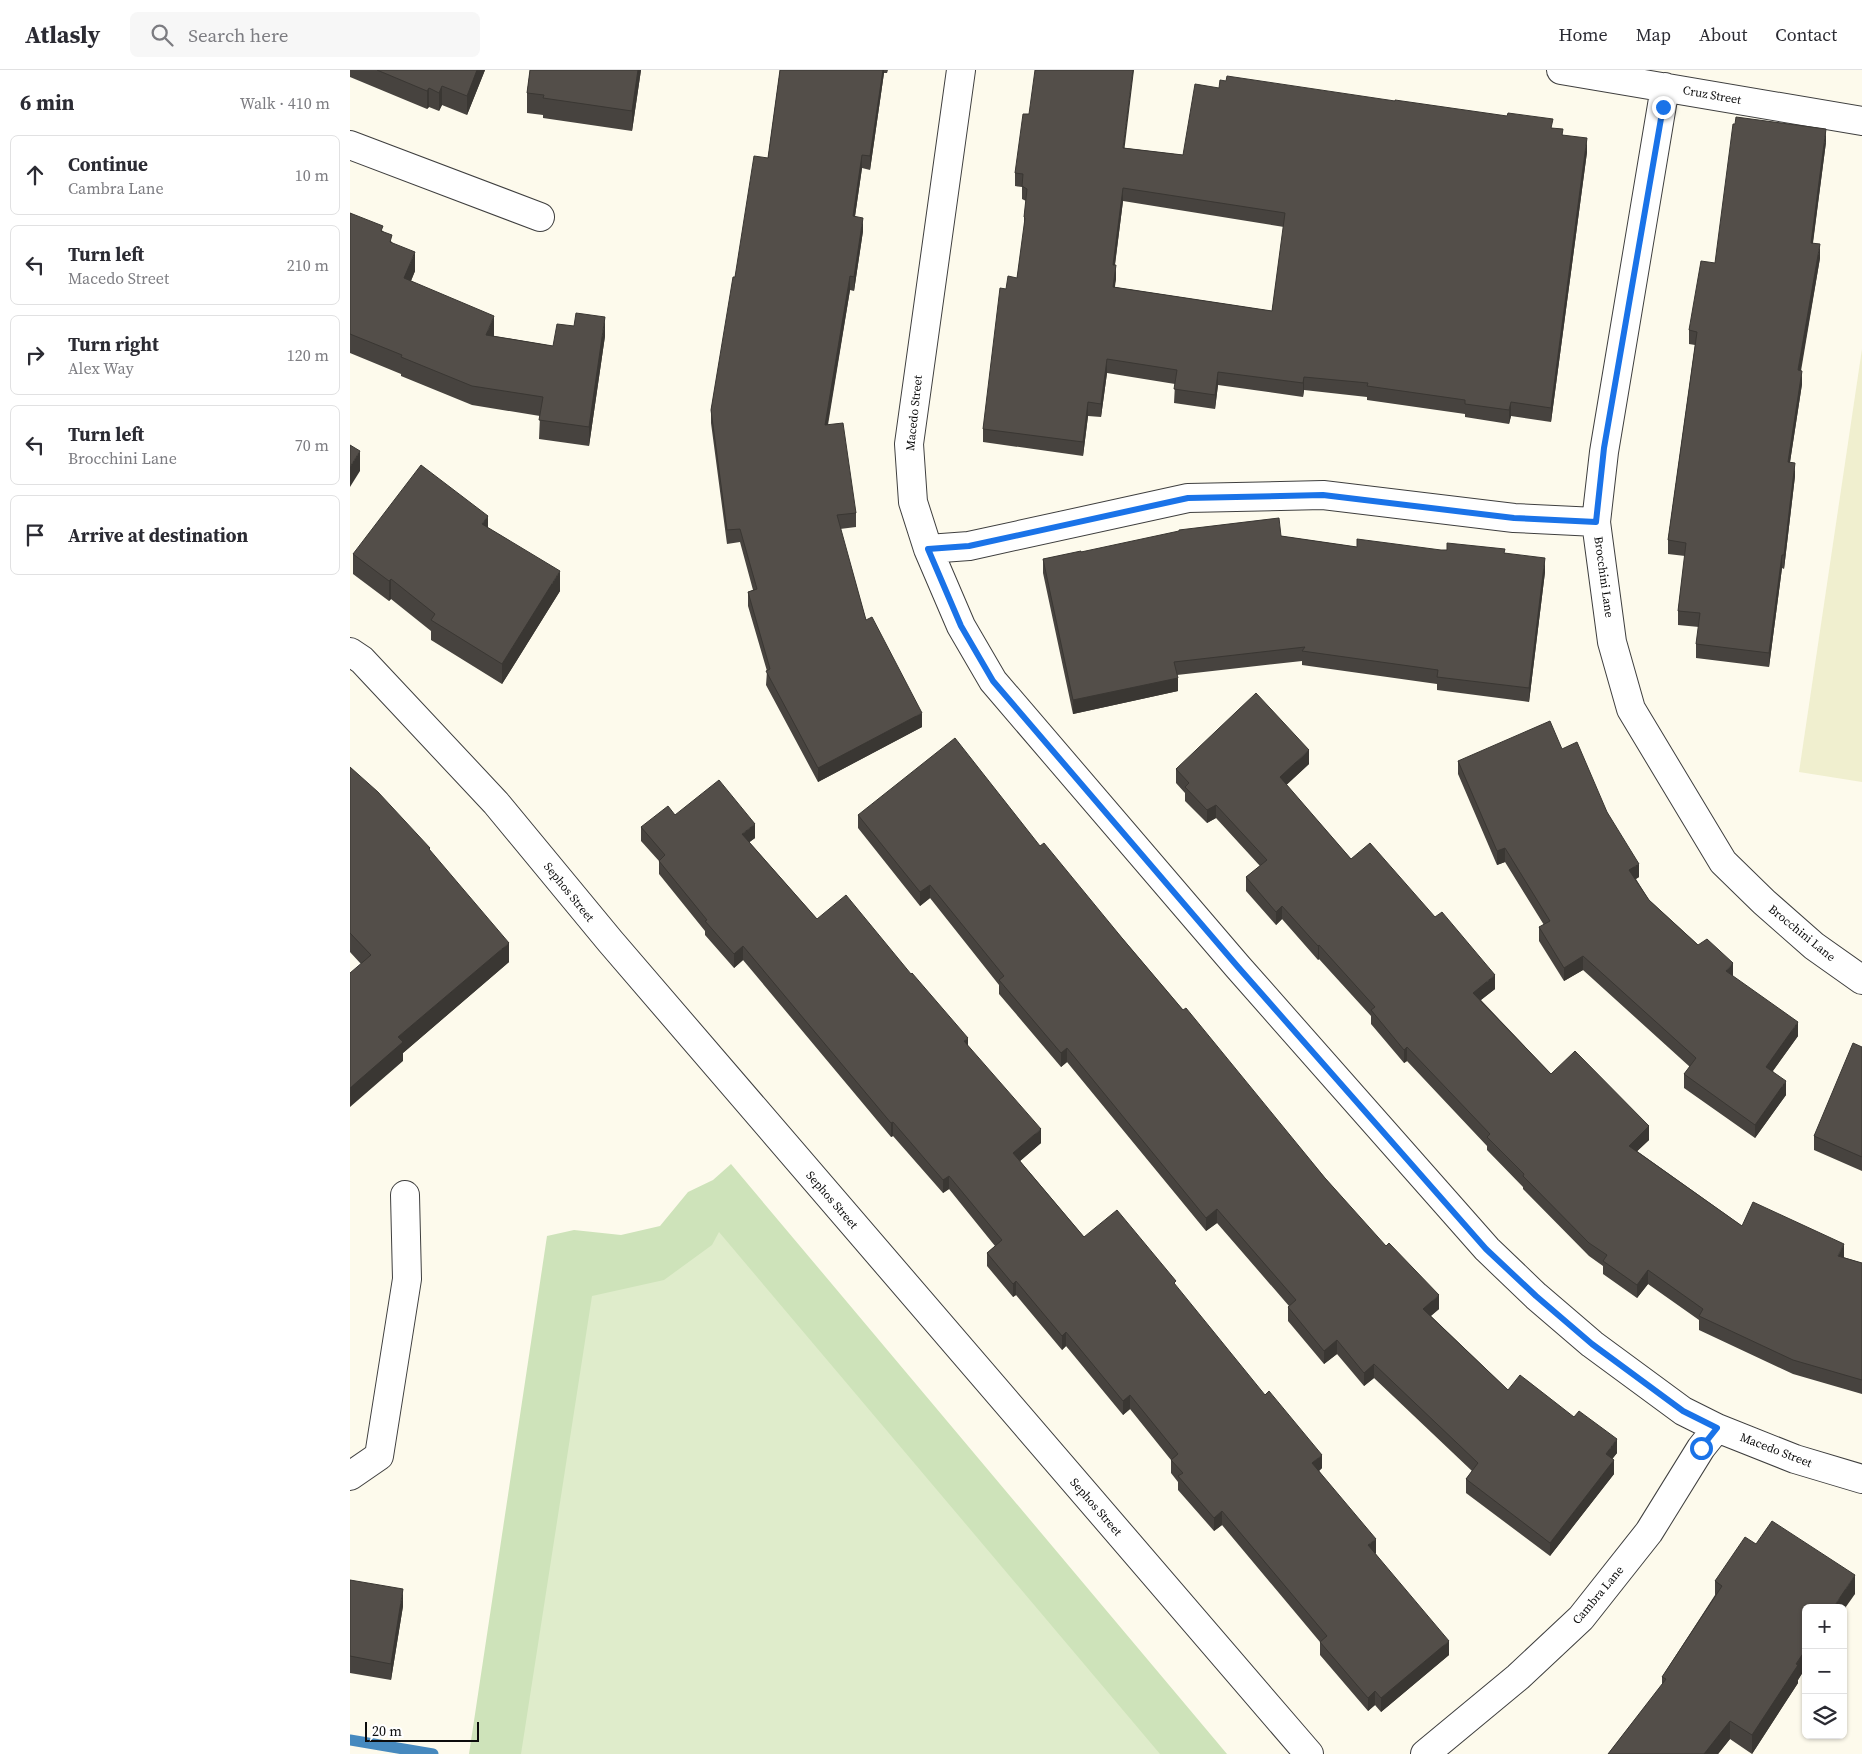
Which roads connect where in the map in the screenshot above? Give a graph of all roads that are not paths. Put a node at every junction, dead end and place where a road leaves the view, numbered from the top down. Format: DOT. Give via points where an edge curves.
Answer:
graph roads {
  1 [pos="960,70"];
  2 [pos="1561,70"];
  3 [pos="1665,87"];
  4 [pos="1862,121"];
  5 [pos="350,145"];
  6 [pos="540,217"];
  7 [pos="1596,522"];
  8 [pos="928,549"];
  9 [pos="350,652"];
  10 [pos="1862,980"];
  11 [pos="405,1195"];
  12 [pos="1717,1428"];
  13 [pos="350,1476"];
  14 [pos="1862,1479"];
  15 [pos="1309,1754"];
  16 [pos="1425,1754"];
  1 -- 8 [label="street, Macedo Street" via="909,444 913,502"];
  2 -- 3 [label="street, Cruz Street"];
  3 -- 4 [label="street, Cruz Street"];
  3 -- 7 [label="street, Brocchini Lane" via="1604,452"];
  5 -- 6 [label="street"];
  7 -- 8 [label="street" via="1514,518 1323,495 1188,498 969,546"];
  7 -- 10 [label="street, Brocchini Lane" via="1612,642 1631,710 1723,862 1814,946"];
  8 -- 12 [label="street, Macedo Street" via="961,626 993,681 1486,1249 1592,1344 1683,1411"];
  9 -- 15 [label="street, Sephos Street" via="362,660 496,803 610,942"];
  11 -- 13 [label="street" via="407,1279 379,1456"];
  12 -- 14 [label="street, Macedo Street" via="1795,1459"];
  12 -- 16 [label="street, Cambra Lane" via="1649,1532 1581,1618 1518,1677"];
}
